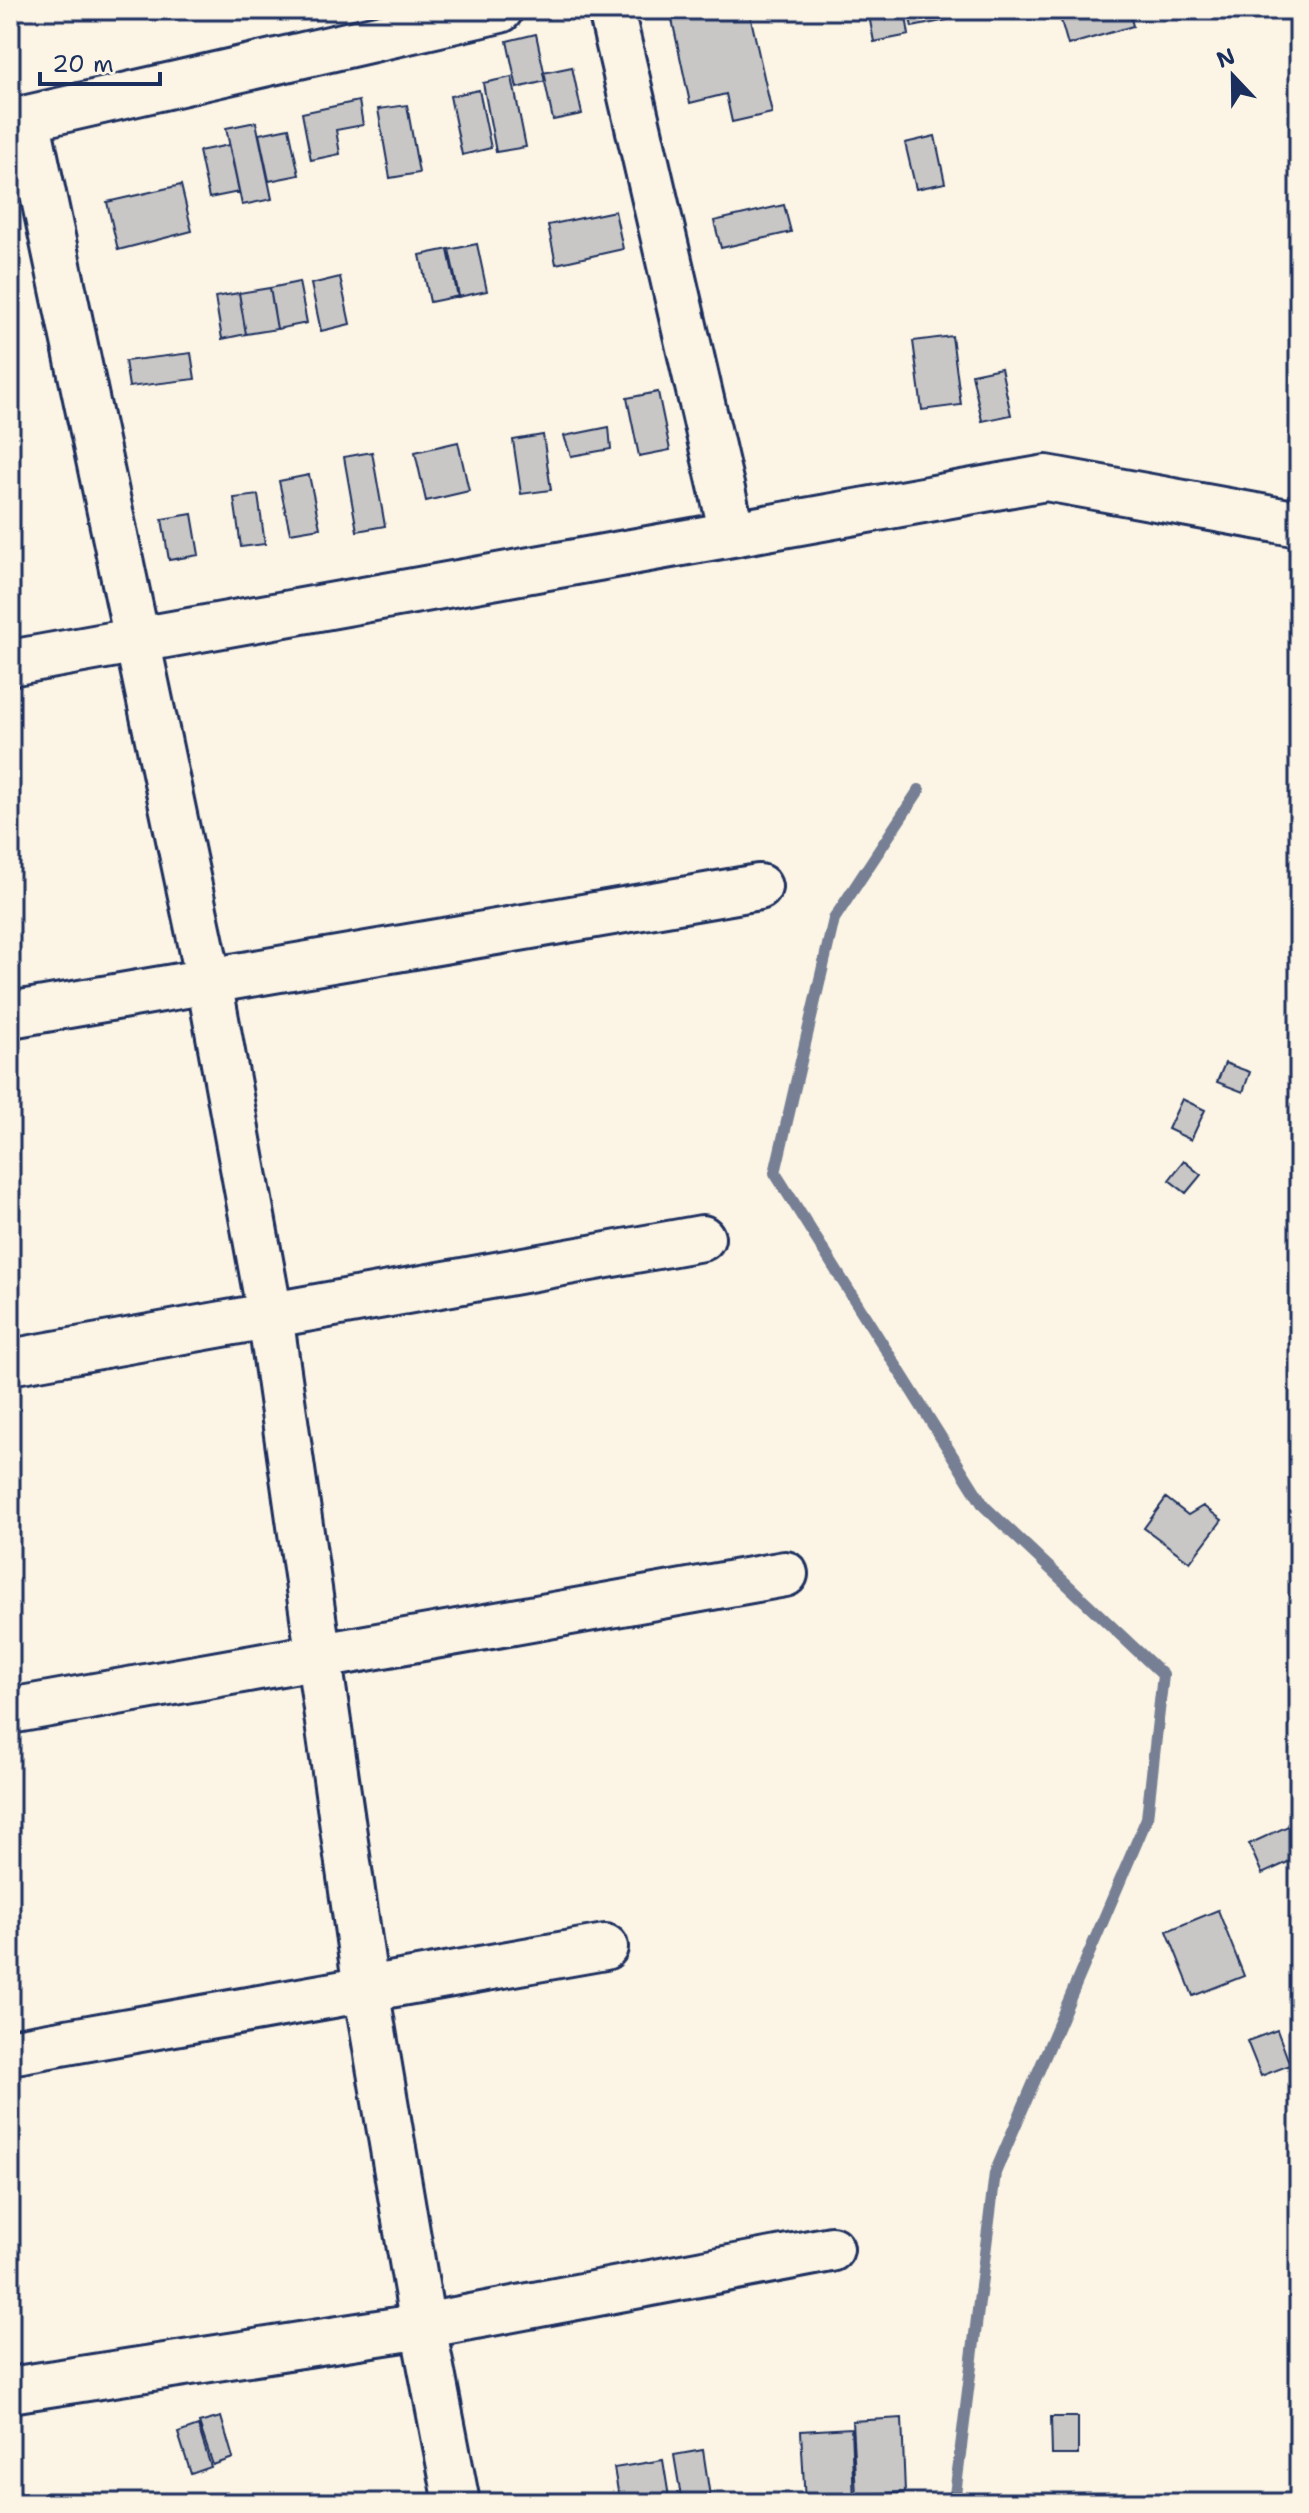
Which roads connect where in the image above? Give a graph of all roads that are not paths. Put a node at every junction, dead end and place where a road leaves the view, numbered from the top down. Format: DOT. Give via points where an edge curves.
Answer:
graph roads {
  1 [pos="500,10"];
  2 [pos="611,10"];
  3 [pos="19,120"];
  4 [pos="1299,524"];
  5 [pos="732,533"];
  6 [pos="138,639"];
  7 [pos="10,663"];
  8 [pos="759,887"];
  9 [pos="209,981"];
  10 [pos="10,1015"];
  11 [pos="702,1238"];
  12 [pos="270,1315"];
  13 [pos="10,1362"];
  14 [pos="785,1574"];
  15 [pos="318,1656"];
  16 [pos="10,1711"];
  17 [pos="605,1947"];
  18 [pos="366,1989"];
  19 [pos="10,2052"];
  20 [pos="831,2249"];
  21 [pos="423,2326"];
  22 [pos="10,2390"];
  23 [pos="457,2503"];
  1 -- 3 [label="street"];
  2 -- 5 [label="street"];
  3 -- 6 [label="street"];
  4 -- 5 [label="street" via="1046,478"];
  5 -- 6 [label="street"];
  6 -- 7 [label="street"];
  6 -- 9 [label="street"];
  8 -- 9 [label="street"];
  9 -- 10 [label="street"];
  9 -- 12 [label="street"];
  11 -- 12 [label="street"];
  12 -- 13 [label="street"];
  12 -- 15 [label="street"];
  14 -- 15 [label="street"];
  15 -- 16 [label="street"];
  15 -- 18 [label="street"];
  17 -- 18 [label="street"];
  18 -- 19 [label="street"];
  18 -- 21 [label="street"];
  20 -- 21 [label="street"];
  21 -- 22 [label="street"];
  21 -- 23 [label="street"];
}
